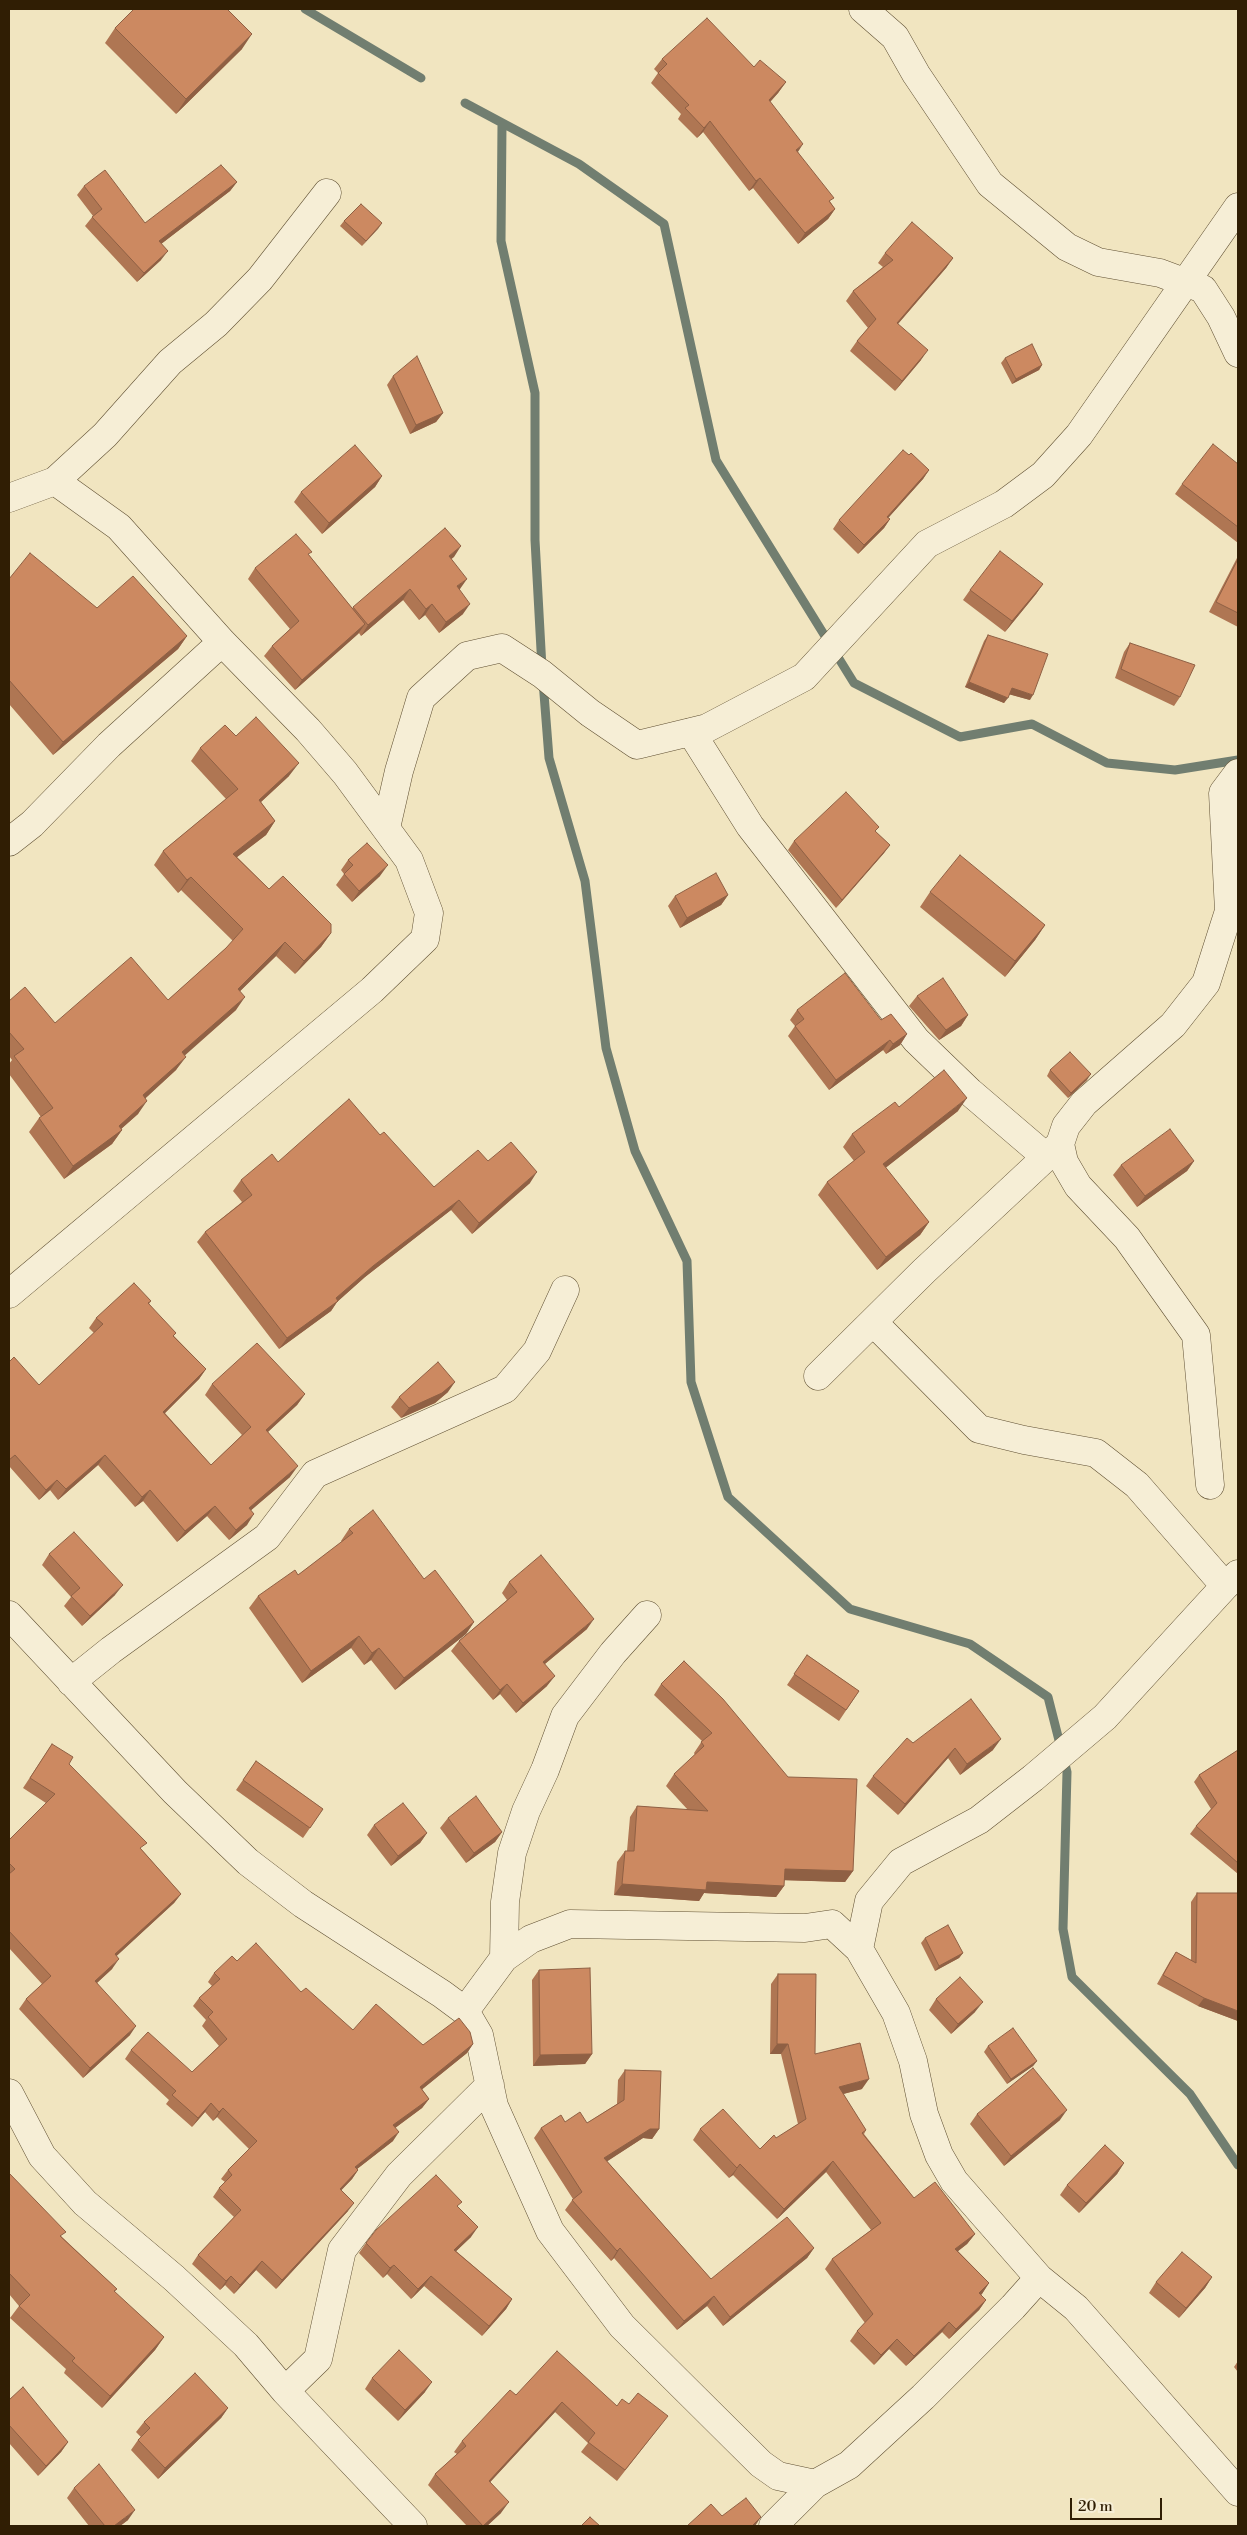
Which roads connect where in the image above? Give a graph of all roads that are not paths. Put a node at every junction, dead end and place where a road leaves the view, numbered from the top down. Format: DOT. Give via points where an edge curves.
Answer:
graph roads {
  1 [pos="863,9"];
  2 [pos="327,193"];
  3 [pos="1238,207"];
  4 [pos="1186,283"];
  5 [pos="1238,353"];
  6 [pos="55,481"];
  7 [pos="9,498"];
  8 [pos="222,642"];
  9 [pos="692,732"];
  10 [pos="1238,773"];
  11 [pos="386,828"];
  12 [pos="9,842"];
  13 [pos="1053,1150"];
  14 [pos="565,1290"];
  15 [pos="9,1294"];
  16 [pos="874,1323"];
  17 [pos="818,1376"];
  18 [pos="1210,1485"];
  19 [pos="1232,1580"];
  20 [pos="9,1615"];
  21 [pos="647,1615"];
  22 [pos="71,1682"];
  23 [pos="859,1949"];
  24 [pos="504,1958"];
  25 [pos="465,2011"];
  26 [pos="490,2084"];
  27 [pos="9,2093"];
  28 [pos="1039,2278"];
  29 [pos="285,2391"];
  30 [pos="815,2484"];
  31 [pos="1238,2492"];
  32 [pos="412,2526"];
  33 [pos="773,2526"];
  1 -- 4 [label="street" via="895,37 990,184 1067,247 1098,262 1160,273"];
  2 -- 6 [label="street" via="253,286 216,324 170,362 105,435"];
  3 -- 4 [label="street"];
  4 -- 5 [label="street" via="1203,289"];
  4 -- 9 [label="street" via="1079,434 1043,475 1004,504 927,544 804,677 707,728"];
  6 -- 7 [label="street"];
  6 -- 8 [label="street" via="119,527"];
  8 -- 11 [label="street" via="308,730"];
  8 -- 12 [label="street" via="109,745 32,824"];
  9 -- 11 [label="street" via="637,745 502,648 467,656 421,698"];
  9 -- 13 [label="street" via="750,826 916,1040 970,1092"];
  10 -- 13 [label="street" via="1222,793 1229,911 1206,983 1173,1025 1084,1103"];
  11 -- 15 [label="street" via="409,860 429,913 425,939 372,990"];
  13 -- 16 [label="street" via="924,1271"];
  13 -- 18 [label="street" via="1078,1186 1127,1238 1196,1335"];
  14 -- 22 [label="street" via="537,1351 505,1388 316,1474 267,1537"];
  16 -- 17 [label="street"];
  16 -- 19 [label="street" via="979,1429 1096,1452 1137,1485"];
  19 -- 23 [label="street" via="1105,1717 979,1820 901,1862 869,1901"];
  20 -- 22 [label="street"];
  21 -- 24 [label="street" via="565,1716 512,1853 505,1902"];
  22 -- 25 [label="street" via="175,1792 248,1862 303,1904"];
  23 -- 24 [label="street" via="832,1924 805,1928 570,1924 531,1939"];
  23 -- 28 [label="street" via="896,2013 938,2155 954,2181"];
  24 -- 25 [label="street"];
  25 -- 26 [label="street" via="479,2035"];
  26 -- 29 [label="street" via="399,2175 342,2250 318,2359"];
  26 -- 30 [label="street" via="494,2106 550,2231 622,2326 761,2464 778,2476"];
  27 -- 29 [label="street" via="42,2156 85,2202 246,2345"];
  28 -- 30 [label="street" via="903,2416 849,2465"];
  28 -- 31 [label="street" via="1076,2308"];
  29 -- 32 [label="street"];
  30 -- 33 [label="street"];
}
